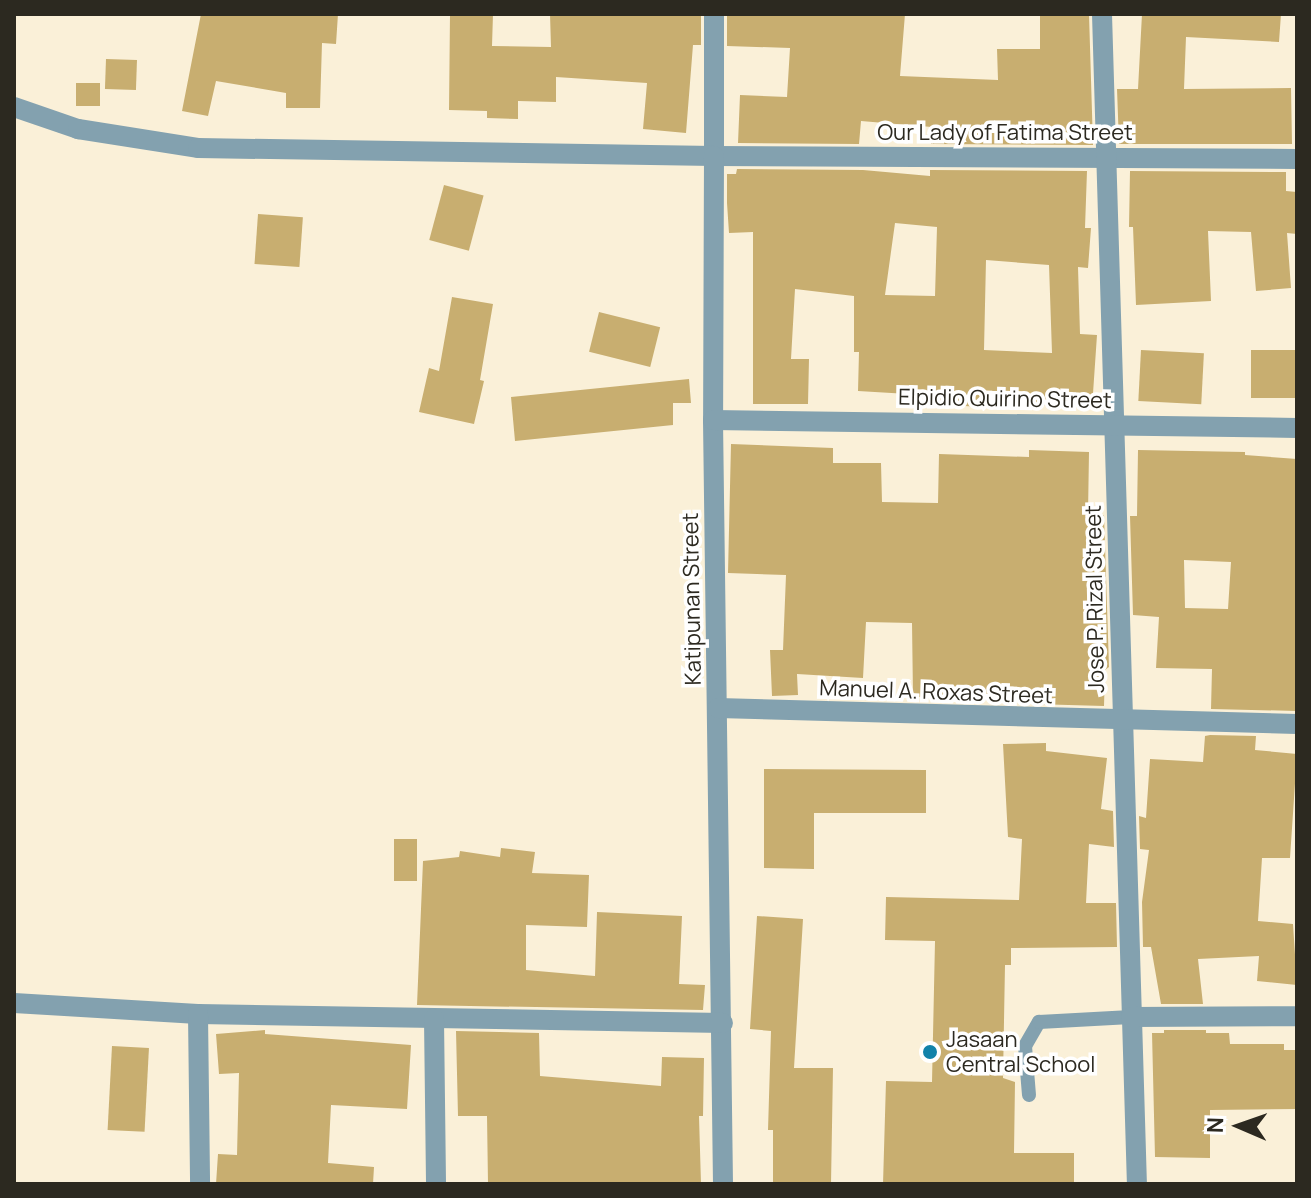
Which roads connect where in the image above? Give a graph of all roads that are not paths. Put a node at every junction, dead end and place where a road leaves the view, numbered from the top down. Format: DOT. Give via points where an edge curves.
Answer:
graph roads {
  1 [pos="714,14"];
  2 [pos="1102,14"];
  3 [pos="14,107"];
  4 [pos="714,156"];
  5 [pos="1107,157"];
  6 [pos="1297,159"];
  7 [pos="713,420"];
  8 [pos="1117,424"];
  9 [pos="1297,428"];
  10 [pos="718,708"];
  11 [pos="1121,722"];
  12 [pos="1297,724"];
  13 [pos="14,1003"];
  14 [pos="198,1014"];
  15 [pos="1297,1016"];
  16 [pos="1131,1017"];
  17 [pos="434,1019"];
  18 [pos="723,1023"];
  19 [pos="1029,1095"];
  20 [pos="200,1184"];
  21 [pos="436,1184"];
  22 [pos="723,1184"];
  23 [pos="1137,1184"];
  1 -- 4 [label="street, Katipunan Street"];
  2 -- 5 [label="street, Jose P. Rizal Street"];
  3 -- 4 [label="street, Our Lady of Fatima Street" via="78,129 198,148"];
  4 -- 5 [label="street, Our Lady of Fatima Street"];
  4 -- 7 [label="street, Katipunan Street"];
  5 -- 6 [label="street, Our Lady of Fatima Street"];
  5 -- 8 [label="street, Jose P. Rizal Street"];
  7 -- 8 [label="street, Elpidio Quirino Street"];
  7 -- 10 [label="street, Katipunan Street"];
  8 -- 9 [label="street, Elpidio Quirino Street"];
  8 -- 11 [label="street, Jose P. Rizal Street"];
  10 -- 11 [label="street, Manuel A. Roxas Street"];
  10 -- 18 [label="street, Katipunan Street"];
  11 -- 12 [label="street, Manuel A. Roxas Street"];
  11 -- 16 [label="street, Jose P. Rizal Street"];
  13 -- 14 [label="street"];
  14 -- 17 [label="street"];
  14 -- 20 [label="street"];
  15 -- 16 [label="street"];
  16 -- 19 [label="lane" via="1039,1022 1025,1046"];
  16 -- 23 [label="street, Jose P. Rizal Street"];
  17 -- 18 [label="street"];
  17 -- 21 [label="street"];
  18 -- 22 [label="street, Katipunan Street"];
}
